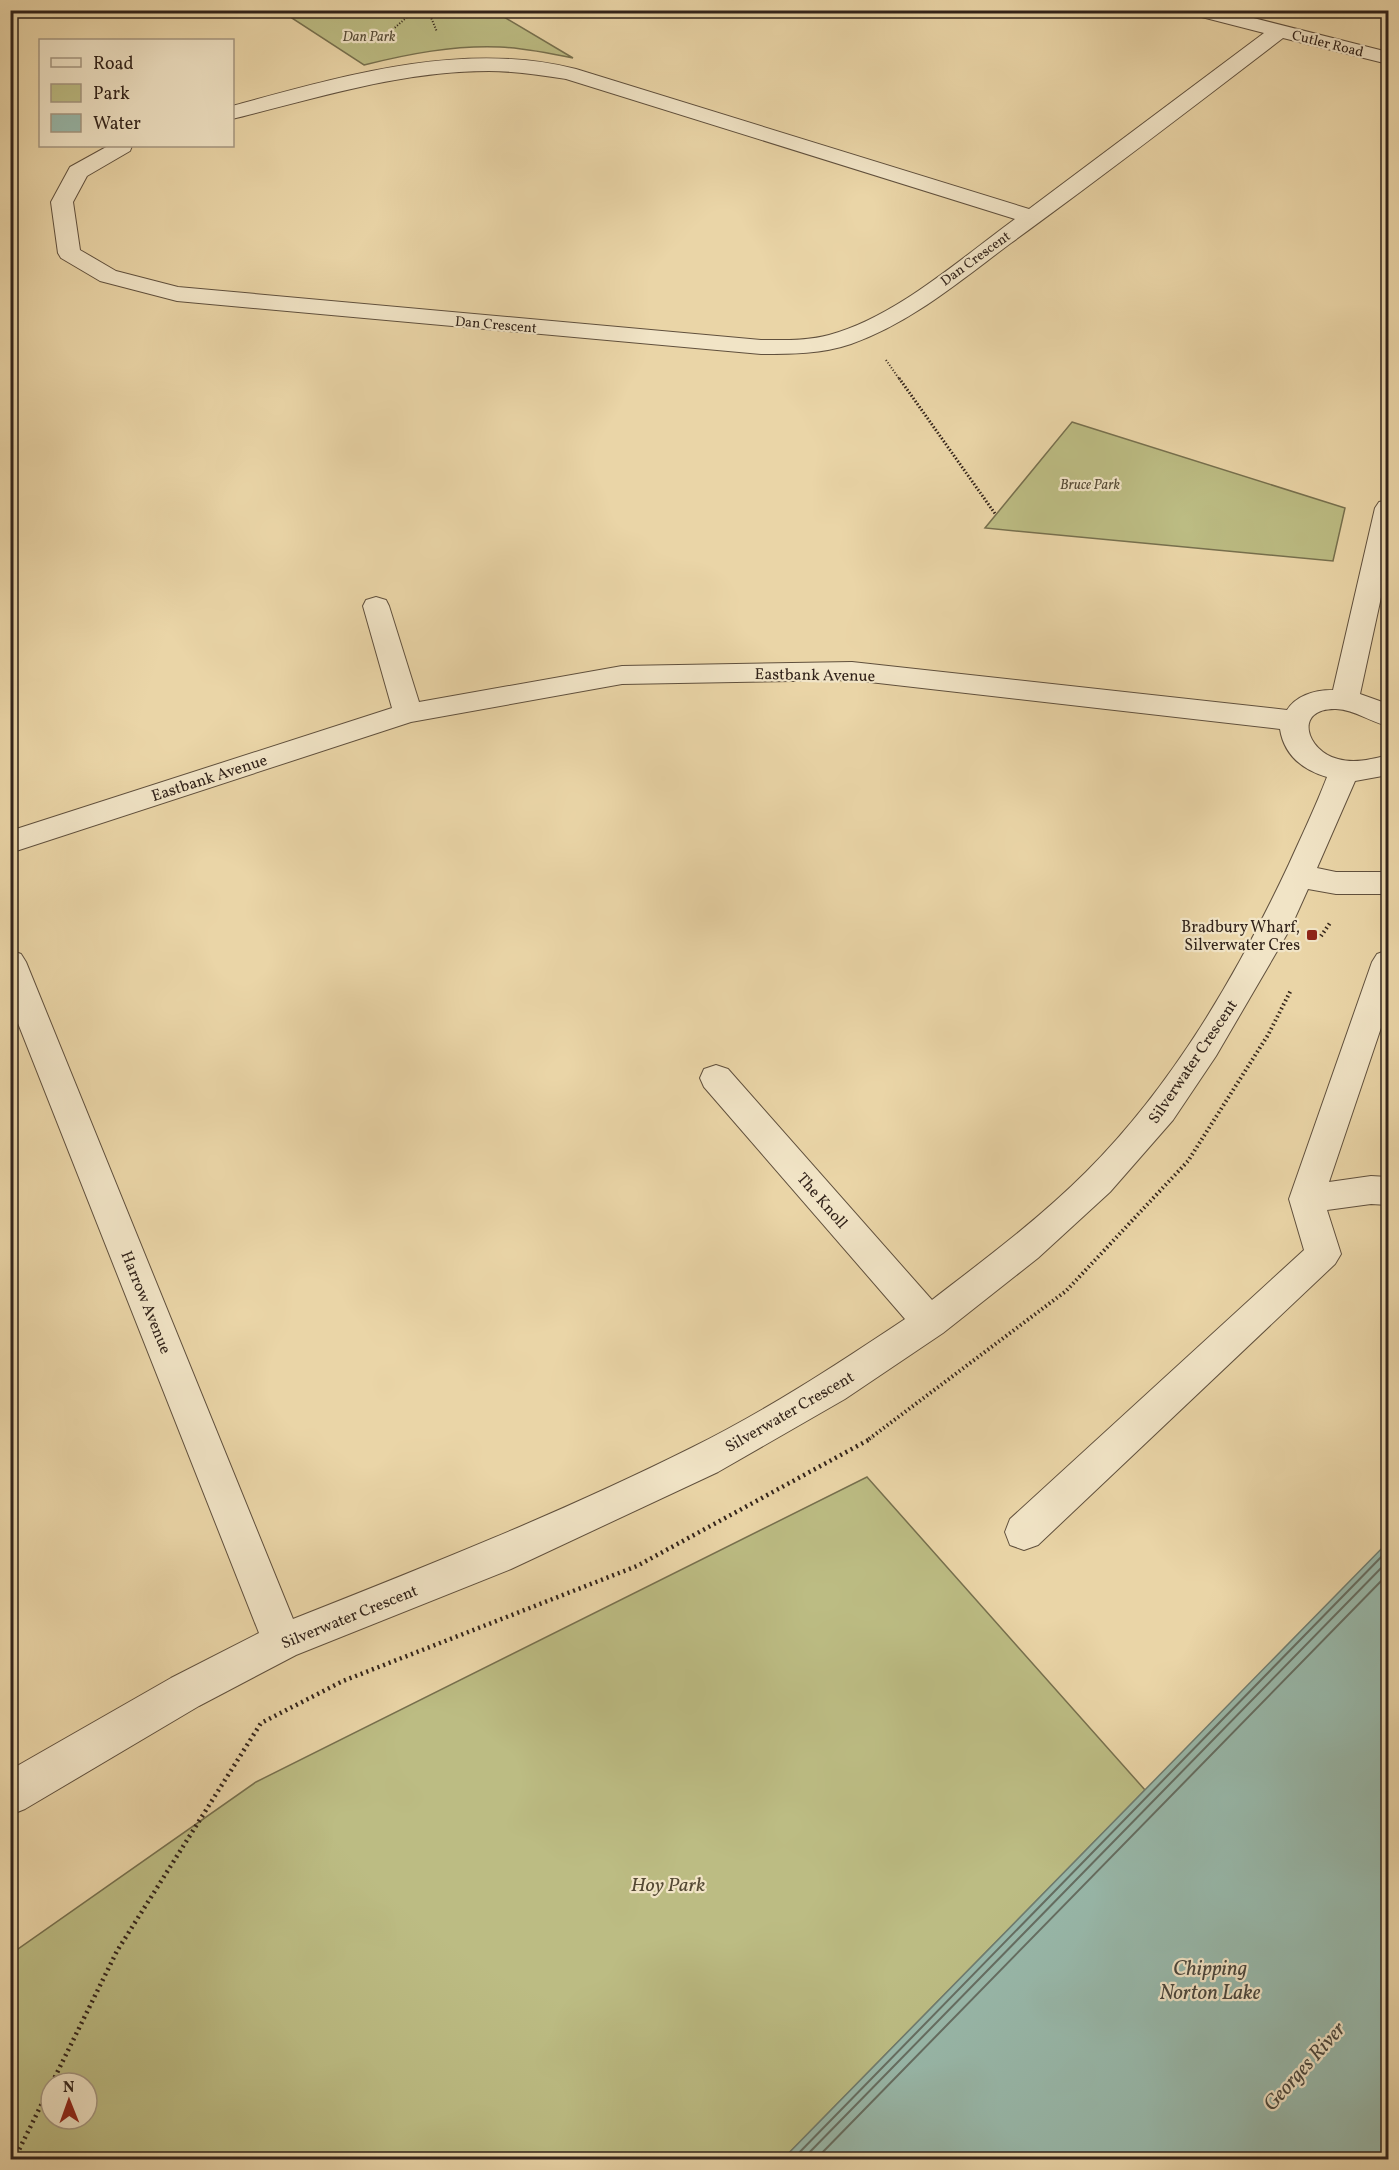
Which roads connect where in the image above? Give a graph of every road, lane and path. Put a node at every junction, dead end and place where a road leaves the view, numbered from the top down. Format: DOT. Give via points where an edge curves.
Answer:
graph roads {
  1 [pos="1197,10"];
  2 [pos="1279,31"];
  3 [pos="1389,58"];
  4 [pos="234,112"];
  5 [pos="120,147"];
  6 [pos="1032,217"];
  7 [pos="865,330"];
  8 [pos="1389,508"];
  9 [pos="996,515"];
  10 [pos="376,606"];
  11 [pos="1345,699"];
  12 [pos="408,713"];
  13 [pos="1389,717"];
  14 [pos="1295,721"];
  15 [pos="1389,765"];
  16 [pos="1344,771"];
  17 [pos="10,842"];
  18 [pos="1299,876"];
  19 [pos="1389,883"];
  20 [pos="10,962"];
  21 [pos="1389,962"];
  22 [pos="716,1078"];
  23 [pos="1389,1191"];
  24 [pos="1306,1199"];
  25 [pos="930,1322"];
  26 [pos="1024,1532"];
  27 [pos="282,1642"];
  28 [pos="10,1794"];
  29 [pos="39,2109"];
  30 [pos="14,2160"];
  1 -- 2 [label="street, Cutler Road"];
  2 -- 3 [label="street, Cutler Road"];
  2 -- 6 [label="street, Dan Crescent"];
  4 -- 6 [label="street, Dan Crescent" via="389,75 475,65 519,66 569,73"];
  5 -- 7 [label="street, Dan Crescent" via="78,172 62,202 69,253 108,276 177,294 761,347 800,347 839,340"];
  6 -- 7 [label="street, Dan Crescent" via="908,306"];
  7 -- 9 [label="path"];
  8 -- 11 [label="street"];
  10 -- 12 [label="street"];
  11 -- 13 [label="street" via="1376,708"];
  11 -- 14 [label="street" via="1313,704"];
  12 -- 14 [label="street, Eastbank Avenue" via="622,675 852,671"];
  12 -- 17 [label="street, Eastbank Avenue"];
  14 -- 16 [label="street" via="1299,745 1325,765"];
  15 -- 16 [label="street" via="1369,771"];
  16 -- 18 [label="street, Silverwater Crescent"];
  18 -- 19 [label="street" via="1336,884"];
  18 -- 25 [label="street, Silverwater Crescent" via="1240,990 1161,1111 1098,1182 1026,1248"];
  20 -- 27 [label="street, Harrow Avenue"];
  21 -- 24 [label="street"];
  22 -- 25 [label="street, The Knoll"];
  23 -- 24 [label="street"];
  24 -- 26 [label="street" via="1323,1254"];
  25 -- 27 [label="street, Silverwater Crescent" via="832,1388 705,1460 497,1556"];
  27 -- 28 [label="street, Silverwater Crescent" via="185,1692"];
  29 -- 30 [label="path"];
}
